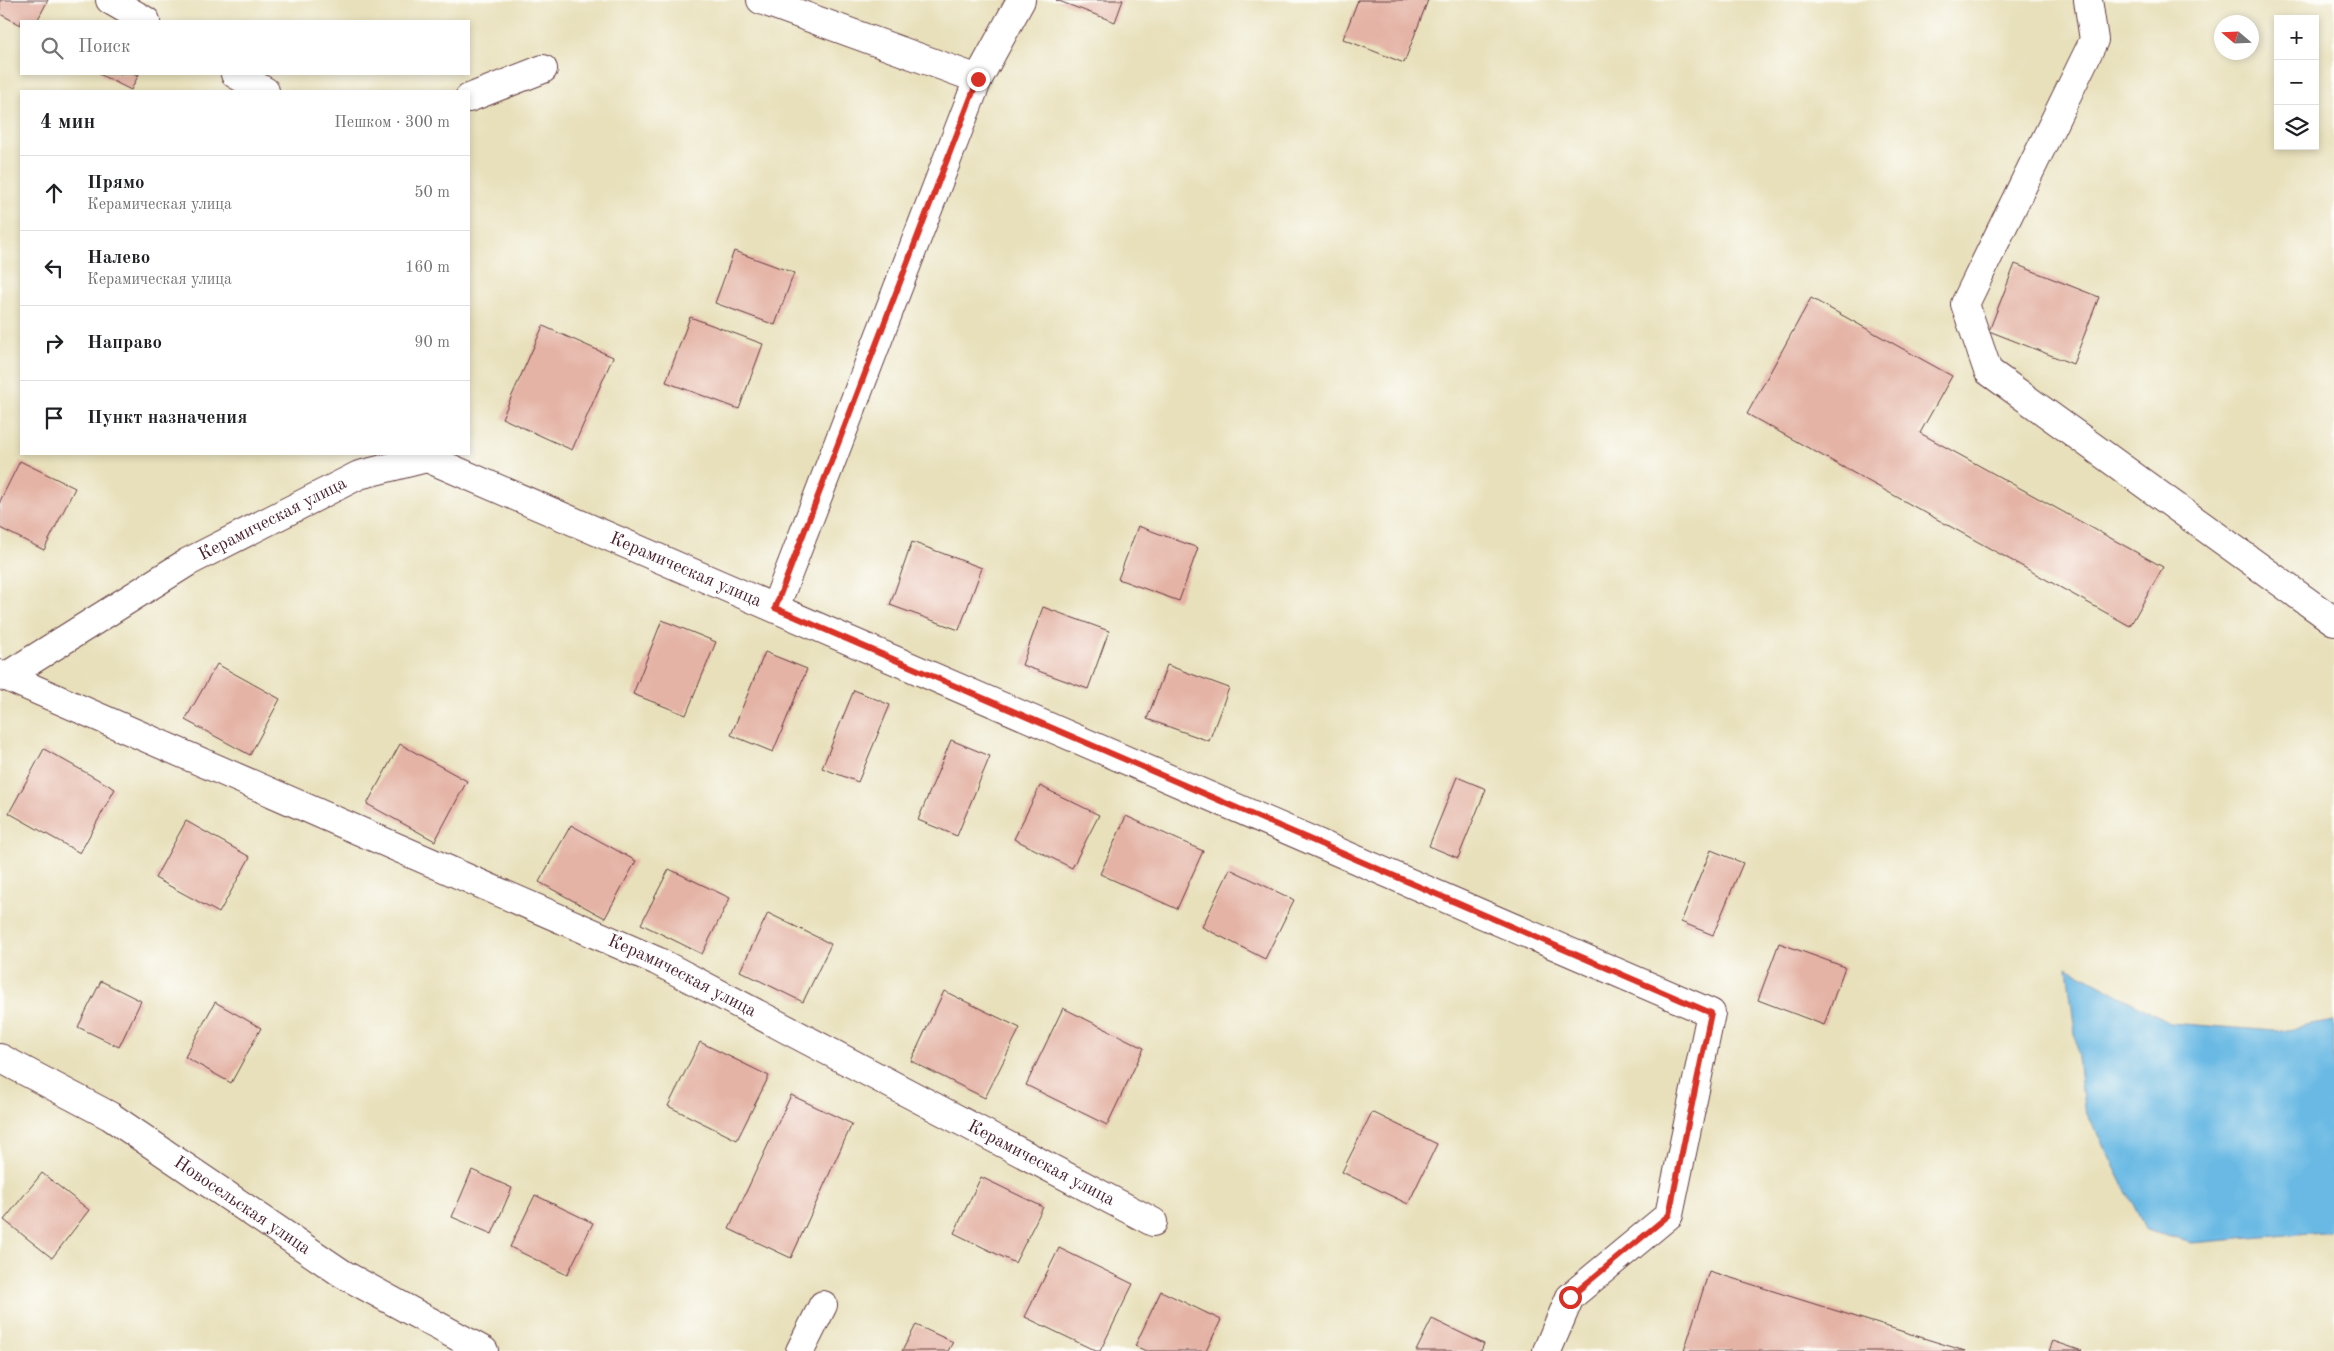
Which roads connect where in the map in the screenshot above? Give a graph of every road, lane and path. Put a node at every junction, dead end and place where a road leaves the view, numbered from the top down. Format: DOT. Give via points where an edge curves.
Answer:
graph roads {
  1 [pos="110,0"];
  2 [pos="761,0"];
  3 [pos="1020,0"];
  4 [pos="2088,0"];
  5 [pos="144,20"];
  6 [pos="544,69"];
  7 [pos="237,75"];
  8 [pos="978,79"];
  9 [pos="263,90"];
  10 [pos="470,98"];
  11 [pos="775,608"];
  12 [pos="2334,621"];
  13 [pos="2,675"];
  14 [pos="0,1058"];
  15 [pos="1154,1222"];
  16 [pos="823,1305"];
  17 [pos="484,1351"];
  18 [pos="800,1351"];
  19 [pos="1547,1351"];
  1 -- 5 [label="street"];
  2 -- 8 [label="street"];
  3 -- 8 [label="street"];
  4 -- 12 [label="street" via="2094,40 1965,304 1988,371"];
  6 -- 10 [label="street"];
  7 -- 9 [label="street"];
  8 -- 11 [label="street"];
  11 -- 13 [label="street, Керамическая улица" via="427,458 359,475 188,562"];
  11 -- 19 [label="street, Керамическая улица" via="1711,1013 1669,1215 1570,1297"];
  13 -- 15 [label="street, Керамическая улица" via="657,961"];
  14 -- 17 [label="street, Новосельская улица" via="110,1116 343,1274"];
  16 -- 18 [label="street"];
}
